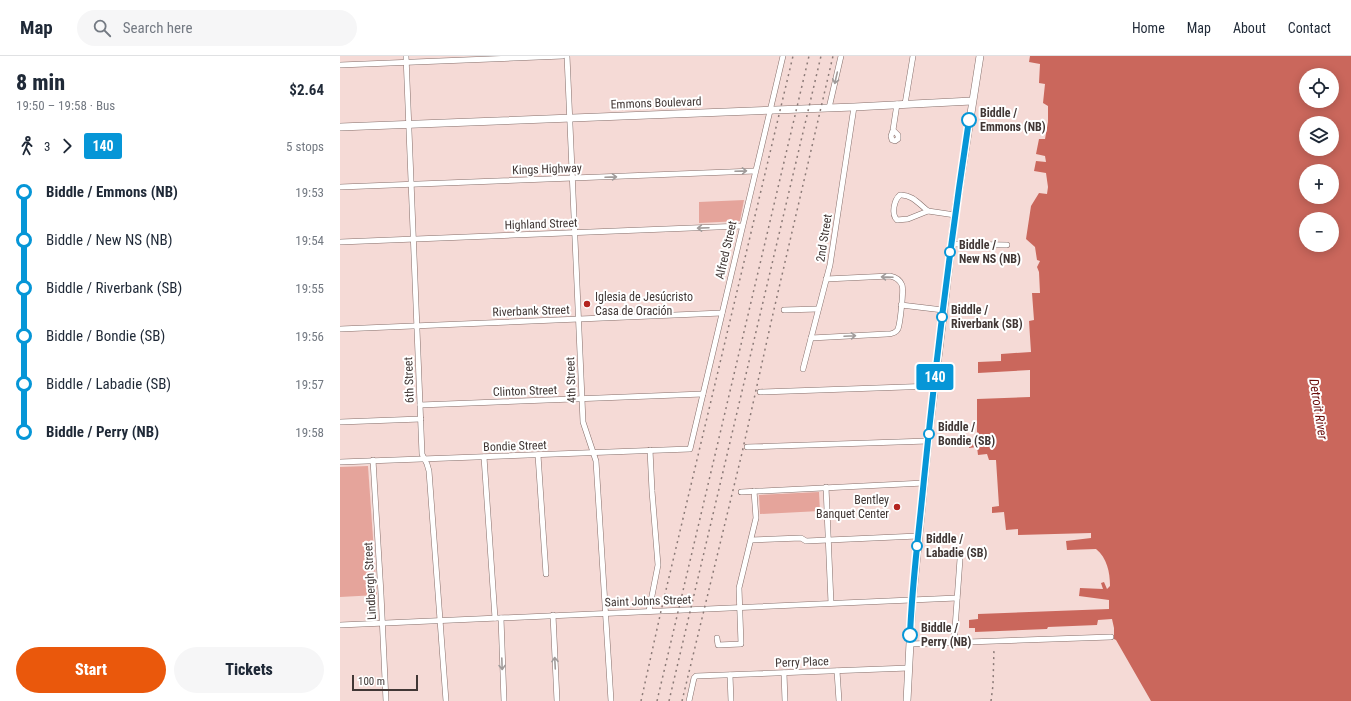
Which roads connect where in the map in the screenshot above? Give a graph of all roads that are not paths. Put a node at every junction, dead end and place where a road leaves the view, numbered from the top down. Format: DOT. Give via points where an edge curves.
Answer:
graph roads {
  1 [pos="406,56"];
  2 [pos="563,56"];
  3 [pos="567,56"];
  4 [pos="783,56"];
  5 [pos="841,56"];
  6 [pos="913,56"];
  7 [pos="980,56"];
  8 [pos="406,62"];
  9 [pos="340,65"];
  10 [pos="972,101"];
  11 [pos="897,104"];
  12 [pos="905,104"];
  13 [pos="854,107"];
  14 [pos="829,108"];
  15 [pos="770,110"];
  16 [pos="570,118"];
  17 [pos="408,124"];
  18 [pos="340,127"];
  19 [pos="893,130"];
  20 [pos="755,171"];
  21 [pos="572,178"];
  22 [pos="411,184"];
  23 [pos="340,187"];
  24 [pos="928,211"];
  25 [pos="955,215"];
  26 [pos="742,226"];
  27 [pos="575,233"];
  28 [pos="413,239"];
  29 [pos="340,242"];
  30 [pos="951,244"];
  31 [pos="1007,245"];
  32 [pos="826,279"];
  33 [pos="901,305"];
  34 [pos="818,309"];
  35 [pos="784,310"];
  36 [pos="943,310"];
  37 [pos="722,313"];
  38 [pos="578,319"];
  39 [pos="417,325"];
  40 [pos="340,329"];
  41 [pos="811,338"];
  42 [pos="803,369"];
  43 [pos="934,386"];
  44 [pos="760,392"];
  45 [pos="703,394"];
  46 [pos="582,399"];
  47 [pos="420,405"];
  48 [pos="421,419"];
  49 [pos="340,422"];
  50 [pos="928,440"];
  51 [pos="747,447"];
  52 [pos="690,449"];
  53 [pos="650,450"];
  54 [pos="593,453"];
  55 [pos="538,455"];
  56 [pos="484,457"];
  57 [pos="424,458"];
  58 [pos="373,460"];
  59 [pos="340,462"];
  60 [pos="924,483"];
  61 [pos="826,487"];
  62 [pos="754,491"];
  63 [pos="741,492"];
  64 [pos="918,536"];
  65 [pos="751,540"];
  66 [pos="828,540"];
  67 [pos="960,559"];
  68 [pos="546,574"];
  69 [pos="957,598"];
  70 [pos="912,600"];
  71 [pos="831,603"];
  72 [pos="740,607"];
  73 [pos="649,611"];
  74 [pos="606,613"];
  75 [pos="553,615"];
  76 [pos="498,618"];
  77 [pos="440,620"];
  78 [pos="382,623"];
  79 [pos="340,625"];
  80 [pos="1111,637"];
  81 [pos="717,638"];
  82 [pos="954,642"];
  83 [pos="910,644"];
  84 [pos="909,668"];
  85 [pos="837,670"];
  86 [pos="784,673"];
  87 [pos="730,675"];
  88 [pos="386,701"];
  89 [pos="446,701"];
  90 [pos="504,701"];
  91 [pos="557,701"];
  92 [pos="612,701"];
  93 [pos="689,701"];
  94 [pos="731,701"];
  95 [pos="785,701"];
  96 [pos="838,701"];
  97 [pos="908,701"];
  1 -- 8 [label="street, 6th Street"];
  2 -- 8 [label="street"];
  3 -- 16 [label="street, 4th Street"];
  4 -- 15 [label="street, Alfred Street"];
  5 -- 14 [label="street, one-way"];
  6 -- 12 [label="street"];
  7 -- 10 [label="main road"];
  8 -- 9 [label="street"];
  8 -- 17 [label="street, 6th Street"];
  10 -- 12 [label="main road, Emmons Boulevard"];
  10 -- 25 [label="main road"];
  11 -- 12 [label="main road, Emmons Boulevard"];
  11 -- 13 [label="main road, Emmons Boulevard"];
  11 -- 19 [label="street"];
  13 -- 14 [label="main road, Emmons Boulevard"];
  13 -- 32 [label="street, 2nd Street"];
  14 -- 15 [label="main road, Emmons Boulevard"];
  15 -- 16 [label="main road, Emmons Boulevard"];
  15 -- 20 [label="street, Alfred Street"];
  16 -- 17 [label="main road, Emmons Boulevard"];
  16 -- 21 [label="street, 4th Street"];
  17 -- 18 [label="main road, Emmons Boulevard"];
  17 -- 22 [label="street, 6th Street"];
  21 -- 20 [label="street, Kings Highway, one-way"];
  20 -- 26 [label="street, Alfred Street"];
  21 -- 22 [label="street, Kings Highway"];
  21 -- 27 [label="street, 4th Street"];
  22 -- 23 [label="street, Kings Highway"];
  22 -- 28 [label="street, 6th Street"];
  24 -- 24 [label="street" via="913,198 904,195 897,197 895,201 894,214 897,220"];
  24 -- 25 [label="street"];
  25 -- 30 [label="main road"];
  26 -- 27 [label="street, Highland Street, one-way"];
  26 -- 37 [label="street, Alfred Street"];
  27 -- 28 [label="street, Highland Street"];
  27 -- 38 [label="street, 4th Street"];
  28 -- 29 [label="street, Highland Street"];
  28 -- 39 [label="street, 6th Street"];
  30 -- 31 [label="street"];
  30 -- 36 [label="main road"];
  33 -- 32 [label="street, one-way" via="902,285 892,276"];
  32 -- 34 [label="street, 2nd Street"];
  33 -- 36 [label="street"];
  41 -- 33 [label="street, one-way" via="891,334 898,328"];
  34 -- 35 [label="street"];
  34 -- 41 [label="street, 2nd Street"];
  36 -- 43 [label="main road"];
  37 -- 38 [label="street, Riverbank Street"];
  37 -- 45 [label="street, Alfred Street"];
  38 -- 39 [label="street, Riverbank Street"];
  38 -- 46 [label="street, 4th Street"];
  39 -- 40 [label="street, Riverbank Street"];
  39 -- 47 [label="street, 6th Street"];
  41 -- 42 [label="street, 2nd Street"];
  43 -- 44 [label="street"];
  43 -- 50 [label="main road"];
  45 -- 46 [label="street, Clinton Street"];
  45 -- 52 [label="street, Alfred Street"];
  46 -- 47 [label="street, Clinton Street"];
  46 -- 54 [label="street, 4th Street" via="583,422"];
  47 -- 48 [label="street, 6th Street"];
  48 -- 49 [label="street"];
  48 -- 57 [label="street, 6th Street"];
  50 -- 51 [label="street"];
  50 -- 60 [label="main road"];
  52 -- 53 [label="street, Bondie Street"];
  53 -- 54 [label="street, Bondie Street"];
  53 -- 73 [label="street" via="658,565"];
  54 -- 55 [label="street, Bondie Street"];
  54 -- 74 [label="street, 4th Street" via="596,461"];
  55 -- 56 [label="street, Bondie Street"];
  55 -- 68 [label="street"];
  56 -- 57 [label="street, Bondie Street"];
  56 -- 76 [label="street"];
  57 -- 58 [label="street, Bondie Street"];
  57 -- 77 [label="street, 6th Street" via="429,470"];
  58 -- 59 [label="street, Bondie Street"];
  58 -- 78 [label="street, Lindbergh Street"];
  60 -- 61 [label="street"];
  60 -- 64 [label="main road"];
  61 -- 62 [label="street"];
  61 -- 66 [label="street"];
  62 -- 63 [label="street"];
  62 -- 65 [label="street" via="756,518"];
  64 -- 66 [label="street"];
  64 -- 70 [label="main road"];
  65 -- 66 [label="street"];
  65 -- 72 [label="street" via="739,588"];
  66 -- 71 [label="street"];
  67 -- 69 [label="street"];
  69 -- 70 [label="street, Saint Johns Street"];
  69 -- 82 [label="street"];
  70 -- 71 [label="street, Saint Johns Street"];
  70 -- 83 [label="main road"];
  71 -- 72 [label="street, Saint Johns Street"];
  72 -- 73 [label="street, Saint Johns Street"];
  72 -- 81 [label="street" via="740,644 718,645"];
  73 -- 74 [label="street, Saint Johns Street"];
  74 -- 75 [label="street, Saint Johns Street"];
  74 -- 92 [label="street, 4th Street"];
  75 -- 76 [label="street, Saint Johns Street"];
  91 -- 75 [label="street, one-way"];
  76 -- 77 [label="street, Saint Johns Street"];
  76 -- 90 [label="street, one-way"];
  77 -- 78 [label="street, Saint Johns Street"];
  77 -- 89 [label="street, 6th Street"];
  78 -- 79 [label="street, Saint Johns Street"];
  78 -- 88 [label="street, Lindbergh Street"];
  80 -- 82 [label="street"];
  82 -- 83 [label="street"];
  83 -- 84 [label="main road"];
  84 -- 85 [label="street, Perry Place"];
  84 -- 97 [label="main road"];
  85 -- 86 [label="street, Perry Place"];
  85 -- 96 [label="street"];
  86 -- 87 [label="street, Perry Place"];
  86 -- 95 [label="street"];
  87 -- 93 [label="street, Perry Place" via="696,676"];
  87 -- 94 [label="street"];
}
